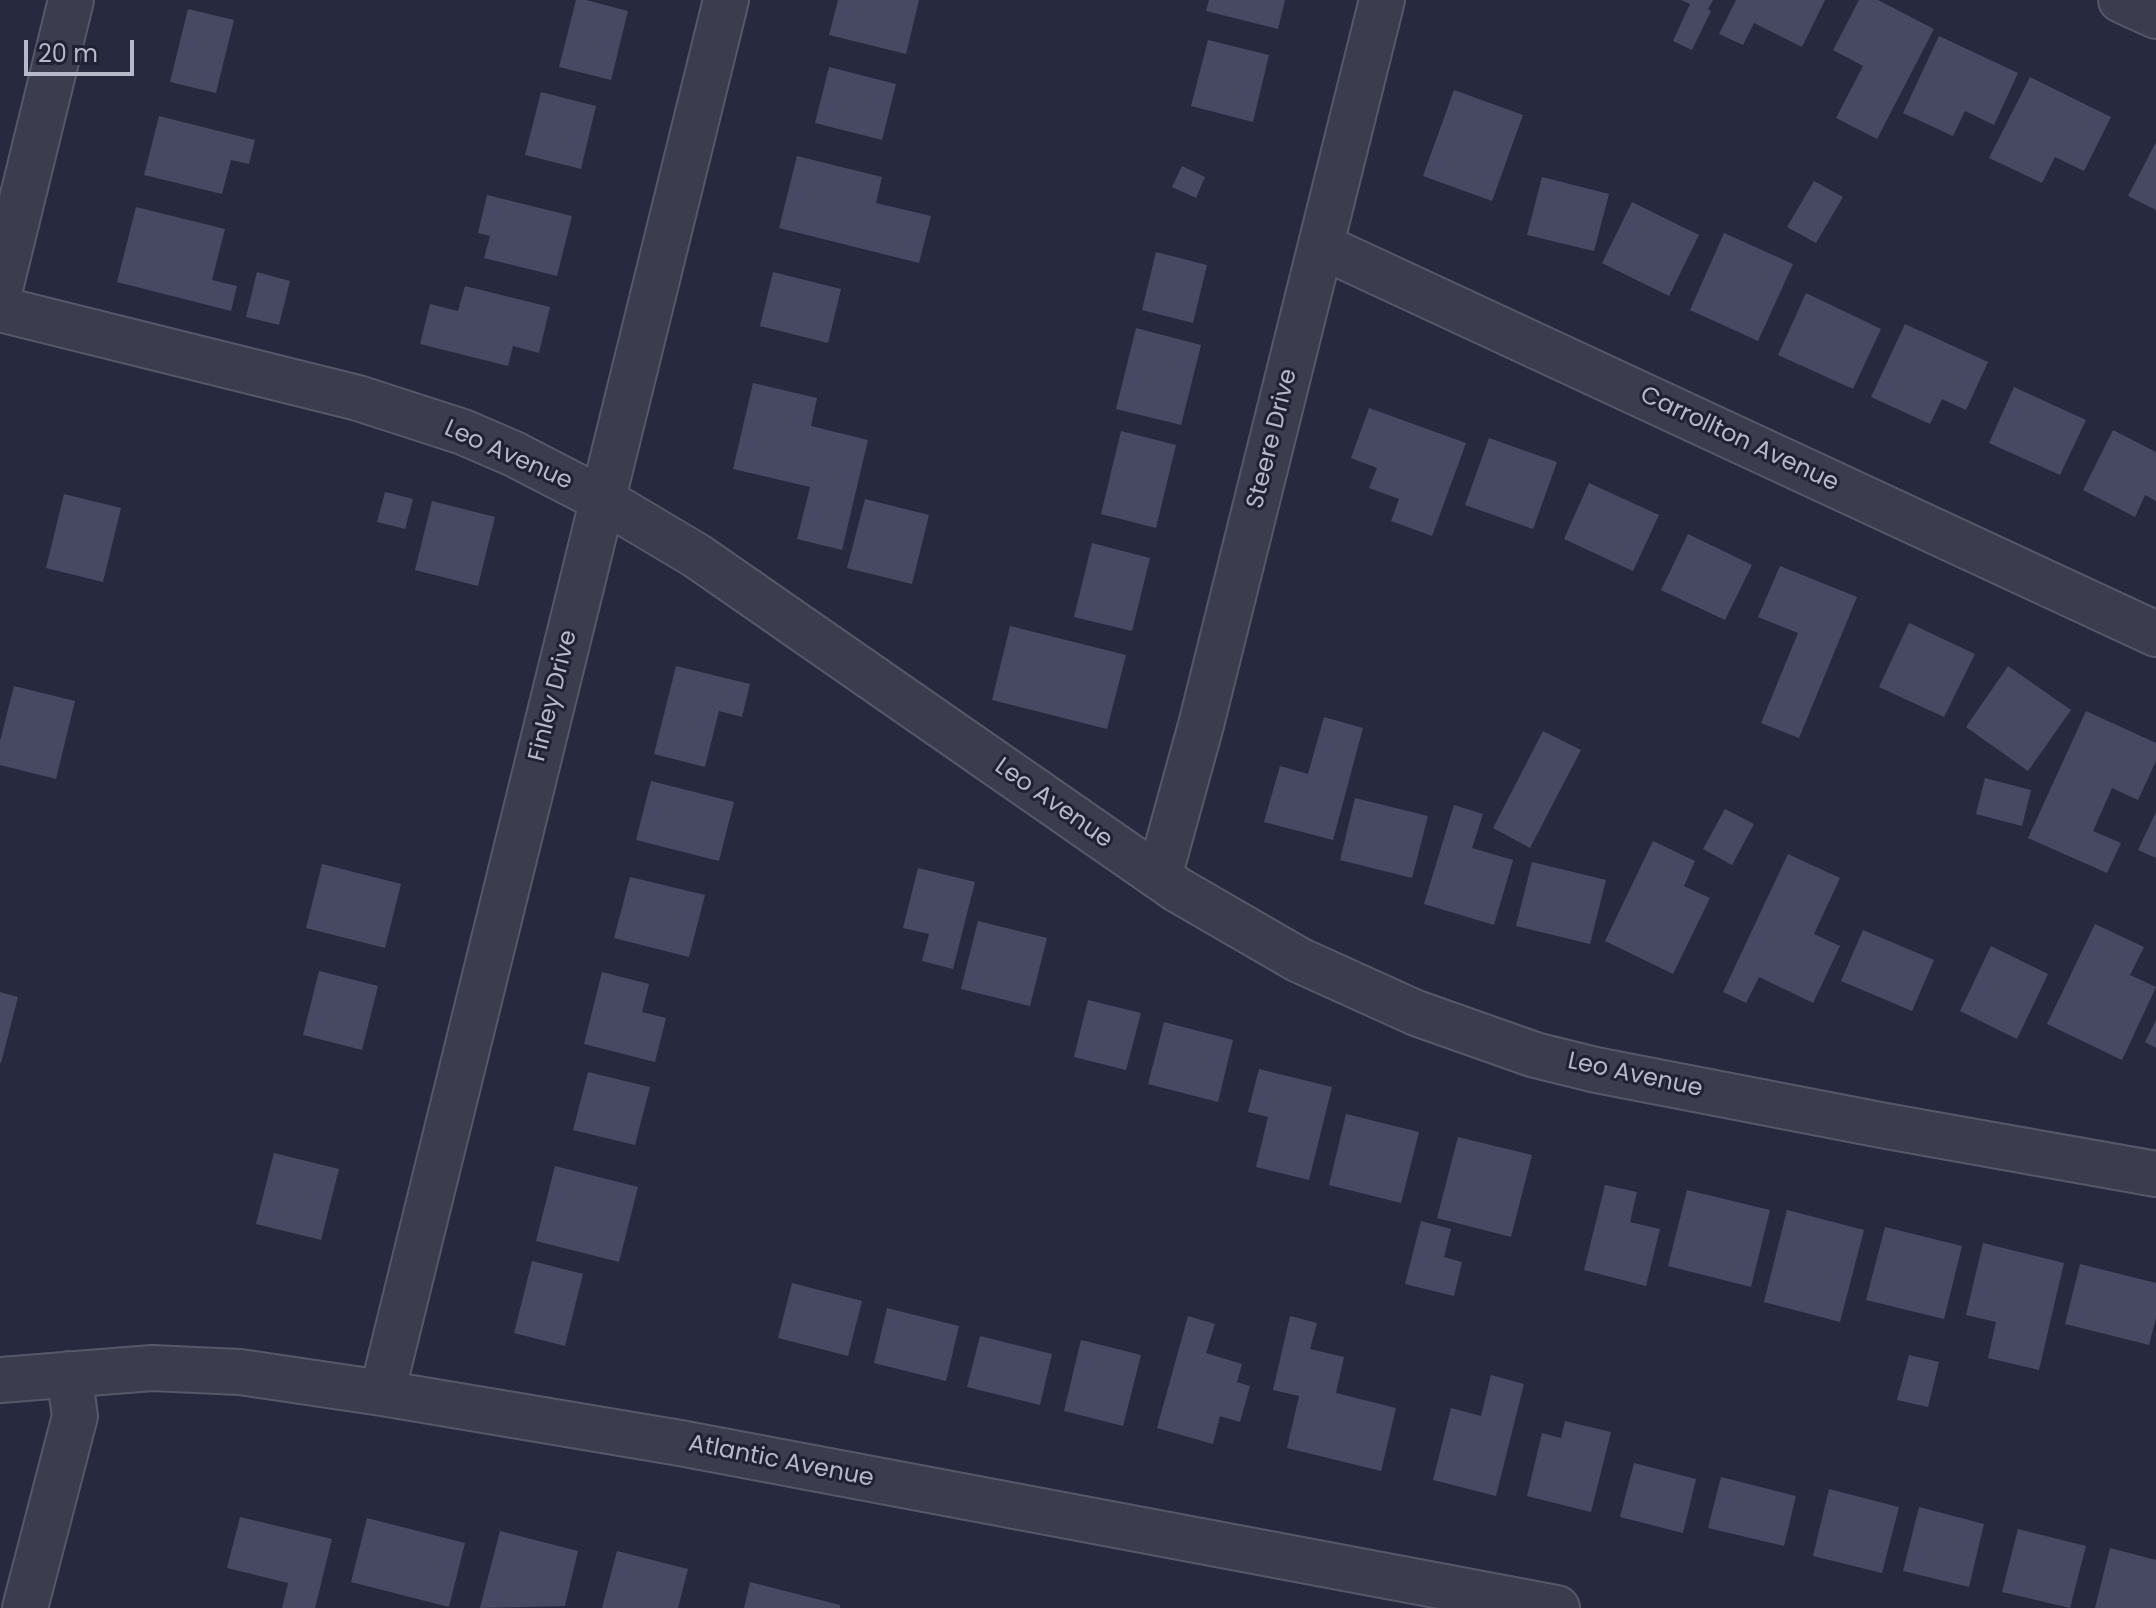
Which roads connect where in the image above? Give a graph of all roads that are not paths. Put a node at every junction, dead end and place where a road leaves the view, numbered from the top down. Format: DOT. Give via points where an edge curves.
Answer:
graph roads {
  1 [pos="71,0"];
  2 [pos="726,0"];
  3 [pos="1382,0"];
  4 [pos="2121,0"];
  5 [pos="2156,16"];
  6 [pos="1321,246"];
  7 [pos="0,289"];
  8 [pos="0,309"];
  9 [pos="603,500"];
  10 [pos="2156,634"];
  11 [pos="1159,877"];
  12 [pos="2156,1174"];
  13 [pos="69,1374"];
  14 [pos="0,1380"];
  15 [pos="382,1393"];
  16 [pos="25,1608"];
  17 [pos="1557,1608"];
  1 -- 7 [label="street"];
  2 -- 9 [label="street, Finley Drive"];
  3 -- 6 [label="street, Steere Drive"];
  4 -- 5 [label="street"];
  6 -- 10 [label="street, Carrollton Avenue"];
  6 -- 11 [label="street, Steere Drive"];
  8 -- 9 [label="street, Leo Avenue" via="358,398 463,432"];
  9 -- 11 [label="street, Leo Avenue" via="697,556"];
  9 -- 15 [label="street, Finley Drive"];
  11 -- 12 [label="street, Leo Avenue" via="1299,960 1416,1013 1535,1055"];
  13 -- 14 [label="street, Atlantic Avenue"];
  13 -- 15 [label="street, Atlantic Avenue" via="152,1368 240,1372"];
  13 -- 16 [label="street" via="75,1416"];
  15 -- 17 [label="street, Atlantic Avenue" via="696,1446"];
}
